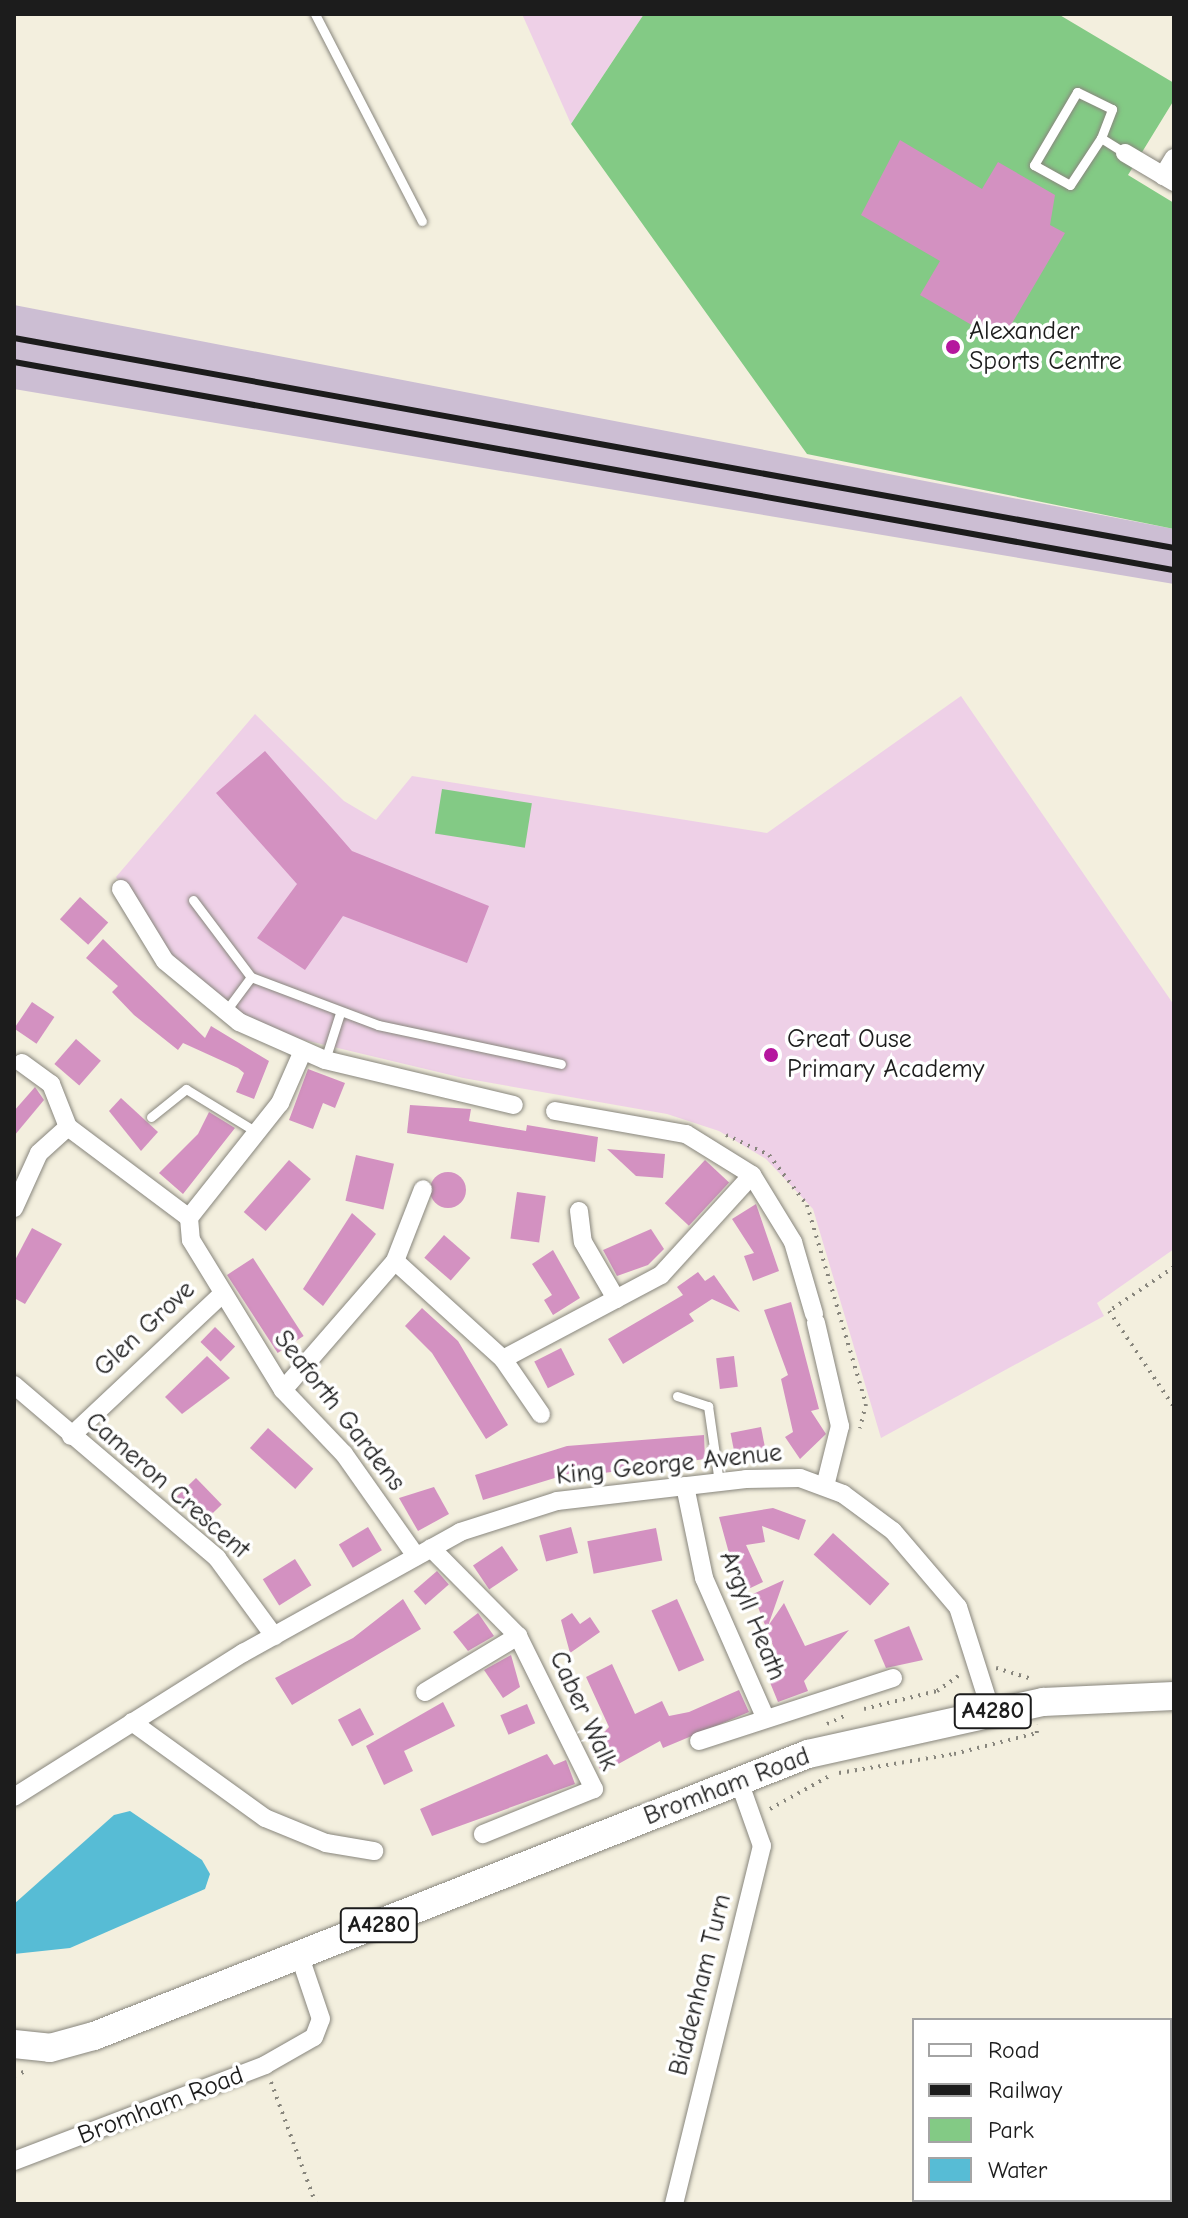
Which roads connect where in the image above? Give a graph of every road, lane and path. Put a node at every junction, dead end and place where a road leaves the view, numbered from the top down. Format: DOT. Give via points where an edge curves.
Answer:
graph roads {
  1 [pos="315,14"];
  2 [pos="1101,138"];
  3 [pos="1125,153"];
  4 [pos="1174,158"];
  5 [pos="1169,179"];
  6 [pos="422,221"];
  7 [pos="121,889"];
  8 [pos="193,900"];
  9 [pos="251,977"];
  10 [pos="225,1012"];
  11 [pos="340,1013"];
  12 [pos="302,1053"];
  13 [pos="325,1060"];
  14 [pos="22,1063"];
  15 [pos="561,1064"];
  16 [pos="514,1105"];
  17 [pos="555,1111"];
  18 [pos="151,1117"];
  19 [pos="68,1127"];
  20 [pos="719,1131"];
  21 [pos="258,1133"];
  22 [pos="752,1175"];
  23 [pos="423,1189"];
  24 [pos="14,1208"];
  25 [pos="579,1211"];
  26 [pos="189,1218"];
  27 [pos="395,1261"];
  28 [pos="1174,1267"];
  29 [pos="221,1295"];
  30 [pos="616,1299"];
  31 [pos="503,1359"];
  32 [pos="14,1385"];
  33 [pos="283,1390"];
  34 [pos="677,1396"];
  35 [pos="1174,1407"];
  36 [pos="541,1414"];
  37 [pos="71,1436"];
  38 [pos="858,1437"];
  39 [pos="719,1482"];
  40 [pos="685,1486"];
  41 [pos="825,1486"];
  42 [pos="424,1552"];
  43 [pos="274,1636"];
  44 [pos="518,1636"];
  45 [pos="893,1678"];
  46 [pos="425,1692"];
  47 [pos="1174,1696"];
  48 [pos="991,1711"];
  49 [pos="765,1717"];
  50 [pos="132,1722"];
  51 [pos="1037,1733"];
  52 [pos="699,1741"];
  53 [pos="739,1781"];
  54 [pos="14,1797"];
  55 [pos="770,1809"];
  56 [pos="483,1834"];
  57 [pos="374,1851"];
  58 [pos="300,1957"];
  59 [pos="14,2044"];
  60 [pos="265,2065"];
  61 [pos="14,2161"];
  62 [pos="316,2204"];
  63 [pos="674,2204"];
  1 -- 6 [label="lane"];
  2 -- 2 [label="lane" via="1070,185 1034,165 1077,92 1112,109"];
  2 -- 3 [label="lane"];
  3 -- 5 [label="street"];
  4 -- 5 [label="street"];
  7 -- 10 [label="street" via="165,961"];
  8 -- 9 [label="lane"];
  9 -- 10 [label="lane"];
  9 -- 11 [label="lane"];
  10 -- 12 [label="street"];
  11 -- 13 [label="lane"];
  11 -- 15 [label="lane"];
  12 -- 13 [label="street"];
  12 -- 21 [label="street"];
  13 -- 16 [label="street"];
  14 -- 19 [label="street" via="51,1084"];
  17 -- 22 [label="street" via="686,1134"];
  18 -- 21 [label="lane" via="186,1089"];
  19 -- 24 [label="street" via="39,1153"];
  19 -- 26 [label="street"];
  20 -- 38 [label="path" via="769,1155 807,1205 866,1404"];
  21 -- 26 [label="street"];
  22 -- 30 [label="street" via="661,1275"];
  22 -- 41 [label="street" via="793,1242 815,1318 840,1426"];
  23 -- 27 [label="street"];
  25 -- 30 [label="street" via="583,1242"];
  26 -- 29 [label="street, Seaforth Gardens" via="191,1240"];
  27 -- 31 [label="street"];
  27 -- 33 [label="street"];
  28 -- 35 [label="path" via="1109,1311"];
  29 -- 33 [label="street, Seaforth Gardens"];
  29 -- 37 [label="street, Glen Grove"];
  30 -- 31 [label="street"];
  31 -- 36 [label="street"];
  32 -- 37 [label="street, Cameron Crescent"];
  33 -- 42 [label="street, Seaforth Gardens"];
  34 -- 39 [label="lane" via="708,1406"];
  37 -- 43 [label="street, Cameron Crescent" via="217,1558"];
  39 -- 40 [label="street, King George Avenue"];
  39 -- 41 [label="street, King George Avenue" via="800,1478"];
  40 -- 42 [label="street, King George Avenue" via="557,1501"];
  40 -- 49 [label="street, Argyll Heath" via="704,1578"];
  41 -- 48 [label="street, King George Avenue" via="870,1510 934,1573 958,1607"];
  42 -- 43 [label="street, King George Avenue"];
  42 -- 44 [label="street, Caber Walk"];
  43 -- 50 [label="street, King George Avenue"];
  44 -- 46 [label="street, Caber Walk"];
  44 -- 56 [label="street, Caber Walk" via="594,1789"];
  45 -- 49 [label="street, Bromham Road"];
  47 -- 48 [label="main road, Bromham Road / A4280"];
  48 -- 53 [label="main road, Bromham Road / A4280" via="837,1746"];
  49 -- 52 [label="street, Bromham Road"];
  50 -- 54 [label="street, King George Avenue"];
  50 -- 57 [label="street" via="265,1818 326,1843"];
  51 -- 55 [label="path" via="837,1773"];
  53 -- 58 [label="main road, Bromham Road / A4280"];
  53 -- 63 [label="street, Biddenham Turn" via="762,1846"];
  58 -- 59 [label="main road, Bromham Road / A4280" via="94,2036 50,2048"];
  58 -- 60 [label="street, Bromham Road" via="321,2019 314,2037"];
  60 -- 61 [label="street, Bromham Road"];
  60 -- 62 [label="path"];
}
